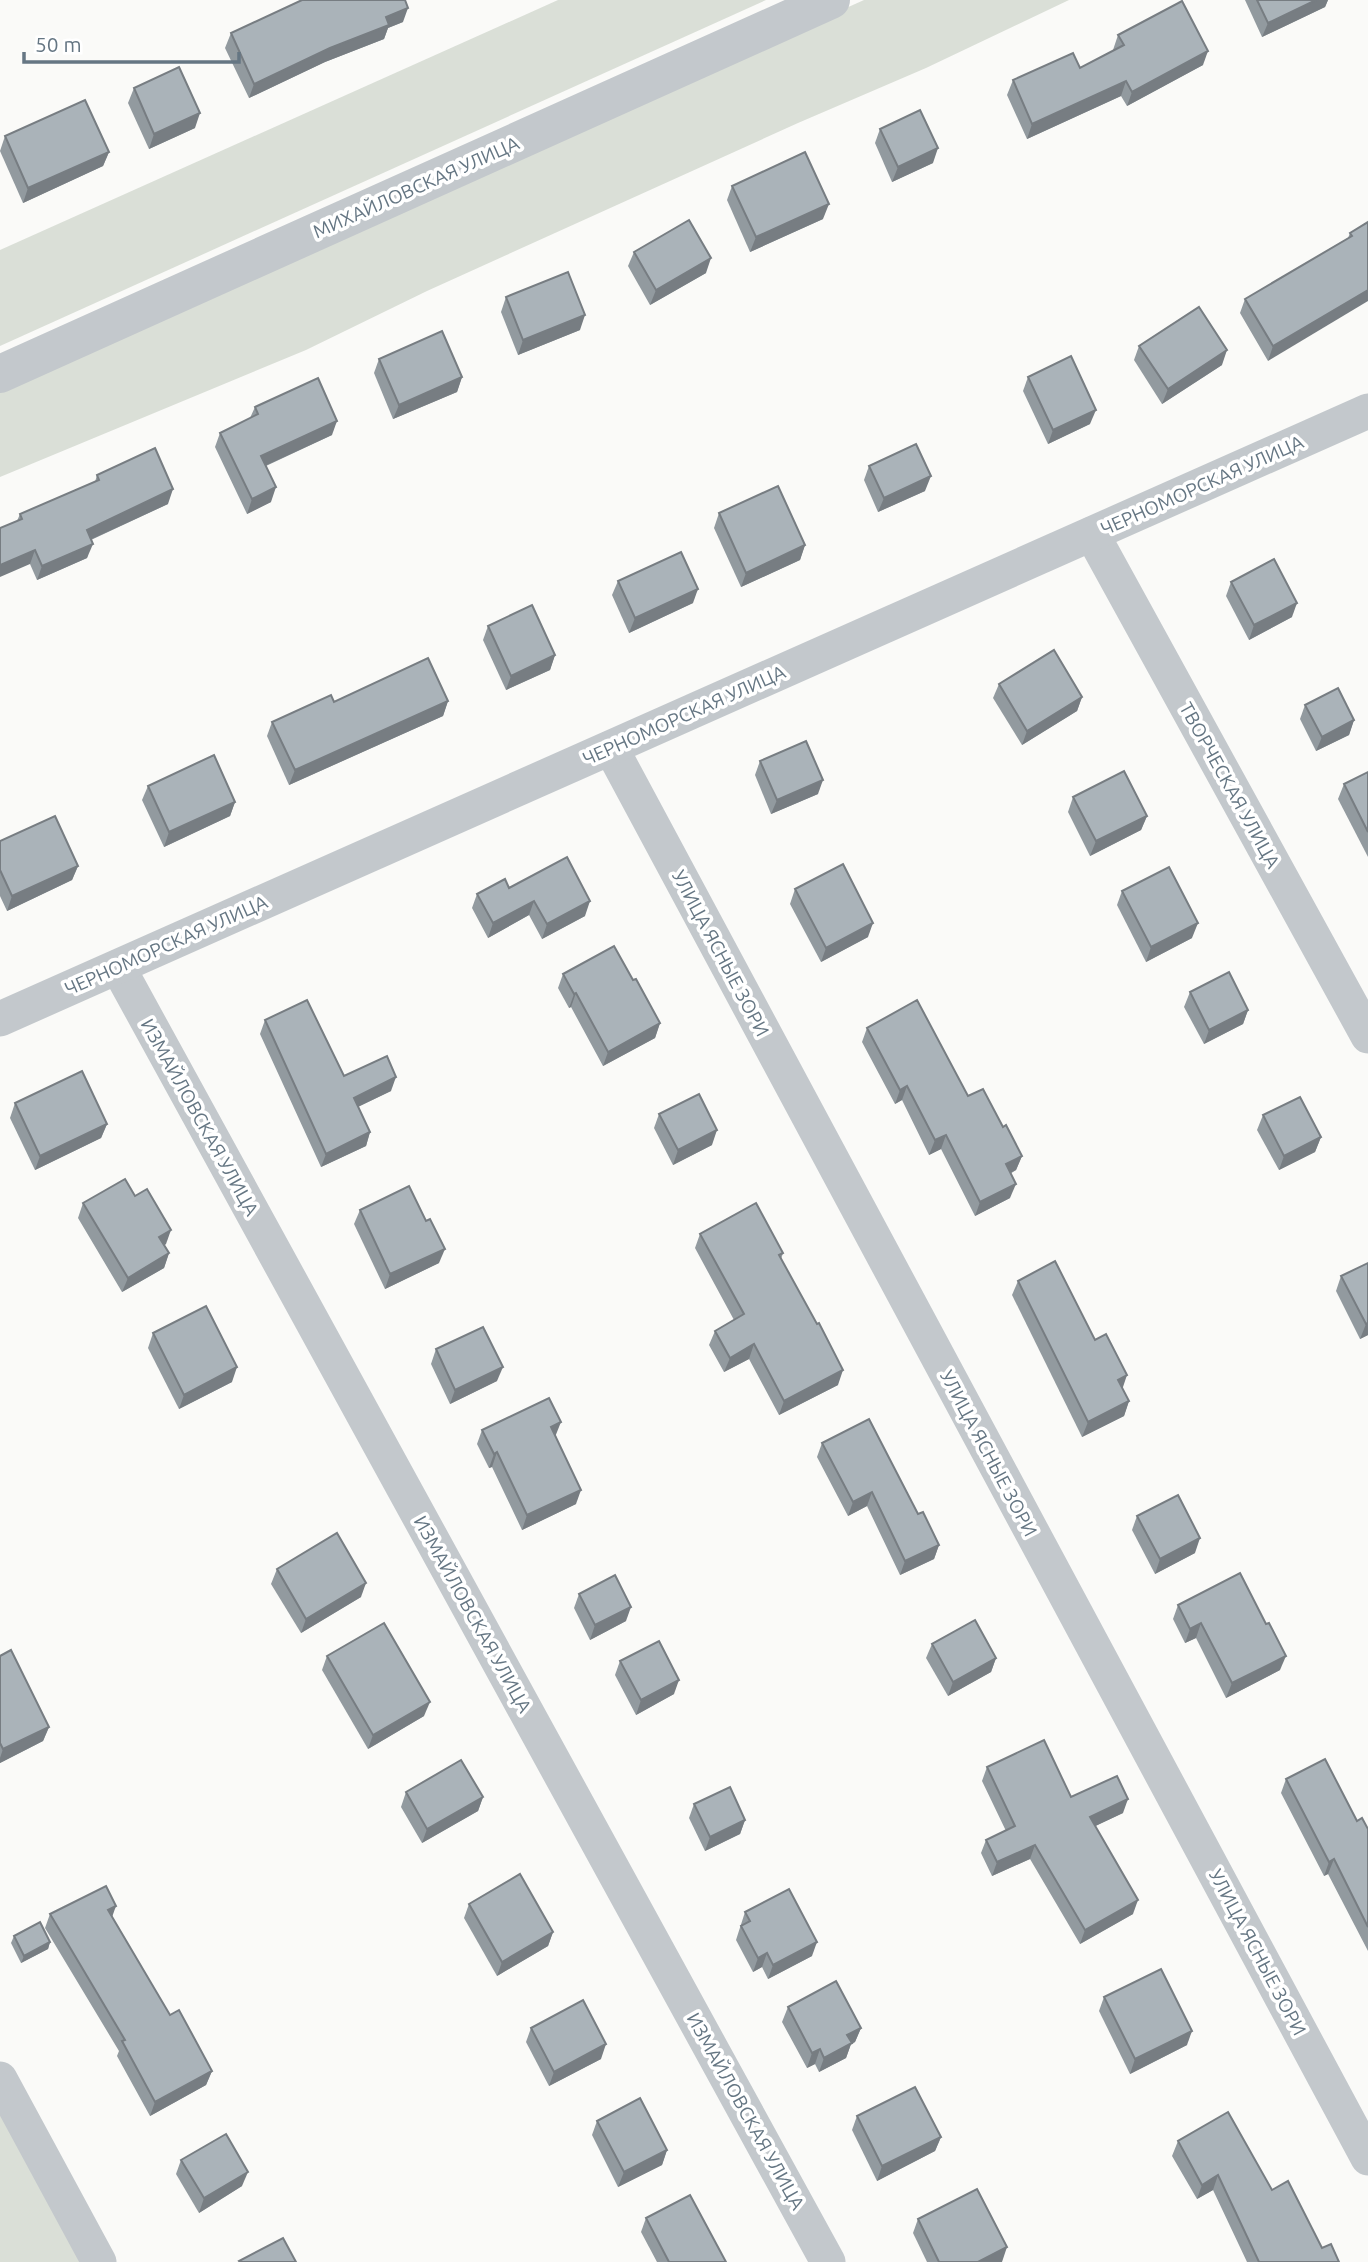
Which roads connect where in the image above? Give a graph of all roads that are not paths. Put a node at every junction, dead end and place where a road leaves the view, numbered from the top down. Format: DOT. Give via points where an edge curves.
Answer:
graph roads {
  1 [pos="831,0"];
  2 [pos="0,374"];
  3 [pos="1368,411"];
  4 [pos="1092,534"];
  5 [pos="611,748"];
  6 [pos="118,967"];
  7 [pos="0,1019"];
  8 [pos="1368,1036"];
  9 [pos="0,2079"];
  10 [pos="1368,2158"];
  11 [pos="99,2262"];
  12 [pos="828,2262"];
  1 -- 2 [label="street, МИХАЙЛОВСКАЯ УЛИЦА"];
  3 -- 4 [label="street, ЧЕРНОМОРСКАЯ УЛИЦА"];
  4 -- 5 [label="street, ЧЕРНОМОРСКАЯ УЛИЦА"];
  4 -- 8 [label="street, ТВОРЧЕСКАЯ УЛИЦА"];
  5 -- 6 [label="street, ЧЕРНОМОРСКАЯ УЛИЦА"];
  5 -- 10 [label="street, УЛИЦА ЯСНЫЕ ЗОРИ"];
  6 -- 7 [label="street, ЧЕРНОМОРСКАЯ УЛИЦА"];
  6 -- 12 [label="street, ИЗМАЙЛОВСКАЯ УЛИЦА"];
  9 -- 11 [label="street"];
}
